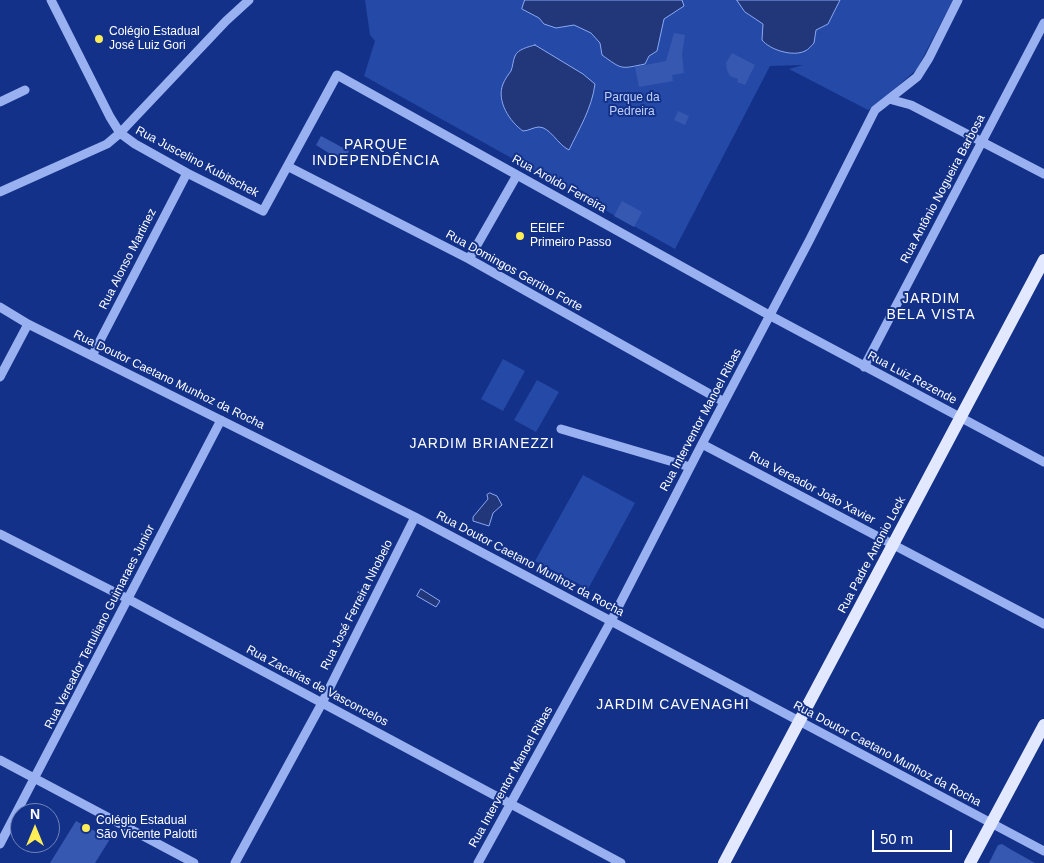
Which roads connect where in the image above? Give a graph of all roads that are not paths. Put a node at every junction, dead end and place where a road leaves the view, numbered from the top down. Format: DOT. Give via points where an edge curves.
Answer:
graph roads {
  1 [pos="51,0"];
  2 [pos="249,0"];
  3 [pos="958,0"];
  4 [pos="1044,23"];
  5 [pos="24,90"];
  6 [pos="889,98"];
  7 [pos="0,102"];
  8 [pos="120,133"];
  9 [pos="982,142"];
  10 [pos="289,166"];
  11 [pos="186,173"];
  12 [pos="1044,174"];
  13 [pos="517,175"];
  14 [pos="0,192"];
  15 [pos="469,259"];
  16 [pos="1044,260"];
  17 [pos="0,307"];
  18 [pos="769,316"];
  19 [pos="28,324"];
  20 [pos="92,356"];
  21 [pos="864,367"];
  22 [pos="0,377"];
  23 [pos="724,402"];
  24 [pos="960,417"];
  25 [pos="221,420"];
  26 [pos="561,429"];
  27 [pos="702,444"];
  28 [pos="1044,462"];
  29 [pos="690,467"];
  30 [pos="415,517"];
  31 [pos="0,534"];
  32 [pos="893,544"];
  33 [pos="128,599"];
  34 [pos="611,621"];
  35 [pos="1044,624"];
  36 [pos="322,703"];
  37 [pos="800,722"];
  38 [pos="1044,725"];
  39 [pos="0,760"];
  40 [pos="35,779"];
  41 [pos="510,804"];
  42 [pos="991,823"];
  43 [pos="0,844"];
  44 [pos="1044,851"];
  45 [pos="194,863"];
  46 [pos="235,863"];
  47 [pos="478,863"];
  48 [pos="621,863"];
  49 [pos="724,863"];
  50 [pos="970,863"];
  1 -- 8 [label="street, Rua Juscelino Kubitschek"];
  2 -- 8 [label="street"];
  3 -- 6 [label="street, Rua Interventor Manoel Ribas" via="917,77"];
  4 -- 9 [label="street, Rua Antônio Nogueira Barbosa"];
  5 -- 7 [label="street"];
  6 -- 9 [label="street"];
  6 -- 18 [label="street, Rua Interventor Manoel Ribas" via="875,110"];
  8 -- 11 [label="street, Rua Juscelino Kubitschek"];
  8 -- 14 [label="street" via="107,144"];
  9 -- 12 [label="street"];
  9 -- 21 [label="street, Rua Antônio Nogueira Barbosa"];
  10 -- 11 [label="street, Rua Juscelino Kubitschek" via="263,211"];
  10 -- 13 [label="street, Rua Aroldo Ferreira" via="337,75"];
  10 -- 15 [label="street, Rua Domingos Gerrino Forte"];
  11 -- 20 [label="street, Rua Alonso Martinez"];
  13 -- 15 [label="street"];
  13 -- 18 [label="street, Rua Aroldo Ferreira"];
  15 -- 23 [label="street, Rua Domingos Gerrino Forte"];
  16 -- 24 [label="main road, Rua Padre Antonio Lock"];
  17 -- 19 [label="street, Rua Doutor Caetano Munhoz da Rocha"];
  18 -- 21 [label="street, Rua Luiz Rezende"];
  18 -- 23 [label="street, Rua Interventor Manoel Ribas"];
  19 -- 20 [label="street, Rua Doutor Caetano Munhoz da Rocha"];
  19 -- 22 [label="street"];
  20 -- 25 [label="street, Rua Doutor Caetano Munhoz da Rocha"];
  21 -- 24 [label="street, Rua Luiz Rezende"];
  23 -- 27 [label="street, Rua Interventor Manoel Ribas"];
  24 -- 28 [label="street, Rua Luiz Rezende"];
  24 -- 32 [label="main road, Rua Padre Antonio Lock"];
  25 -- 30 [label="street, Rua Doutor Caetano Munhoz da Rocha"];
  25 -- 33 [label="street, Rua Vereador Tertuliano Guimaraes Junior"];
  26 -- 29 [label="street"];
  27 -- 29 [label="street, Rua Interventor Manoel Ribas"];
  27 -- 32 [label="street, Rua Vereador João Xavier"];
  29 -- 34 [label="street, Rua Interventor Manoel Ribas"];
  30 -- 34 [label="street, Rua Doutor Caetano Munhoz da Rocha"];
  30 -- 36 [label="street, Rua José Ferreira Nhobelo"];
  31 -- 33 [label="street, Rua Zacarias de Vasconcelos"];
  32 -- 35 [label="street, Rua Vereador João Xavier"];
  32 -- 37 [label="main road, Rua Padre Antonio Lock"];
  33 -- 36 [label="street, Rua Zacarias de Vasconcelos"];
  33 -- 40 [label="street, Rua Vereador Tertuliano Guimaraes Junior"];
  34 -- 37 [label="street, Rua Doutor Caetano Munhoz da Rocha"];
  34 -- 41 [label="street, Rua Interventor Manoel Ribas"];
  36 -- 41 [label="street, Rua Zacarias de Vasconcelos"];
  36 -- 46 [label="street, Rua José Ferreira Nhobelo"];
  37 -- 42 [label="street, Rua Doutor Caetano Munhoz da Rocha"];
  37 -- 49 [label="main road, Rua Padre Antonio Lock"];
  38 -- 42 [label="main road"];
  39 -- 40 [label="street"];
  40 -- 43 [label="street, Rua Vereador Tertuliano Guimaraes Junior"];
  40 -- 45 [label="street"];
  41 -- 47 [label="street, Rua Interventor Manoel Ribas"];
  41 -- 48 [label="street, Rua Zacarias de Vasconcelos"];
  42 -- 44 [label="street, Rua Doutor Caetano Munhoz da Rocha"];
  42 -- 50 [label="main road"];
}
